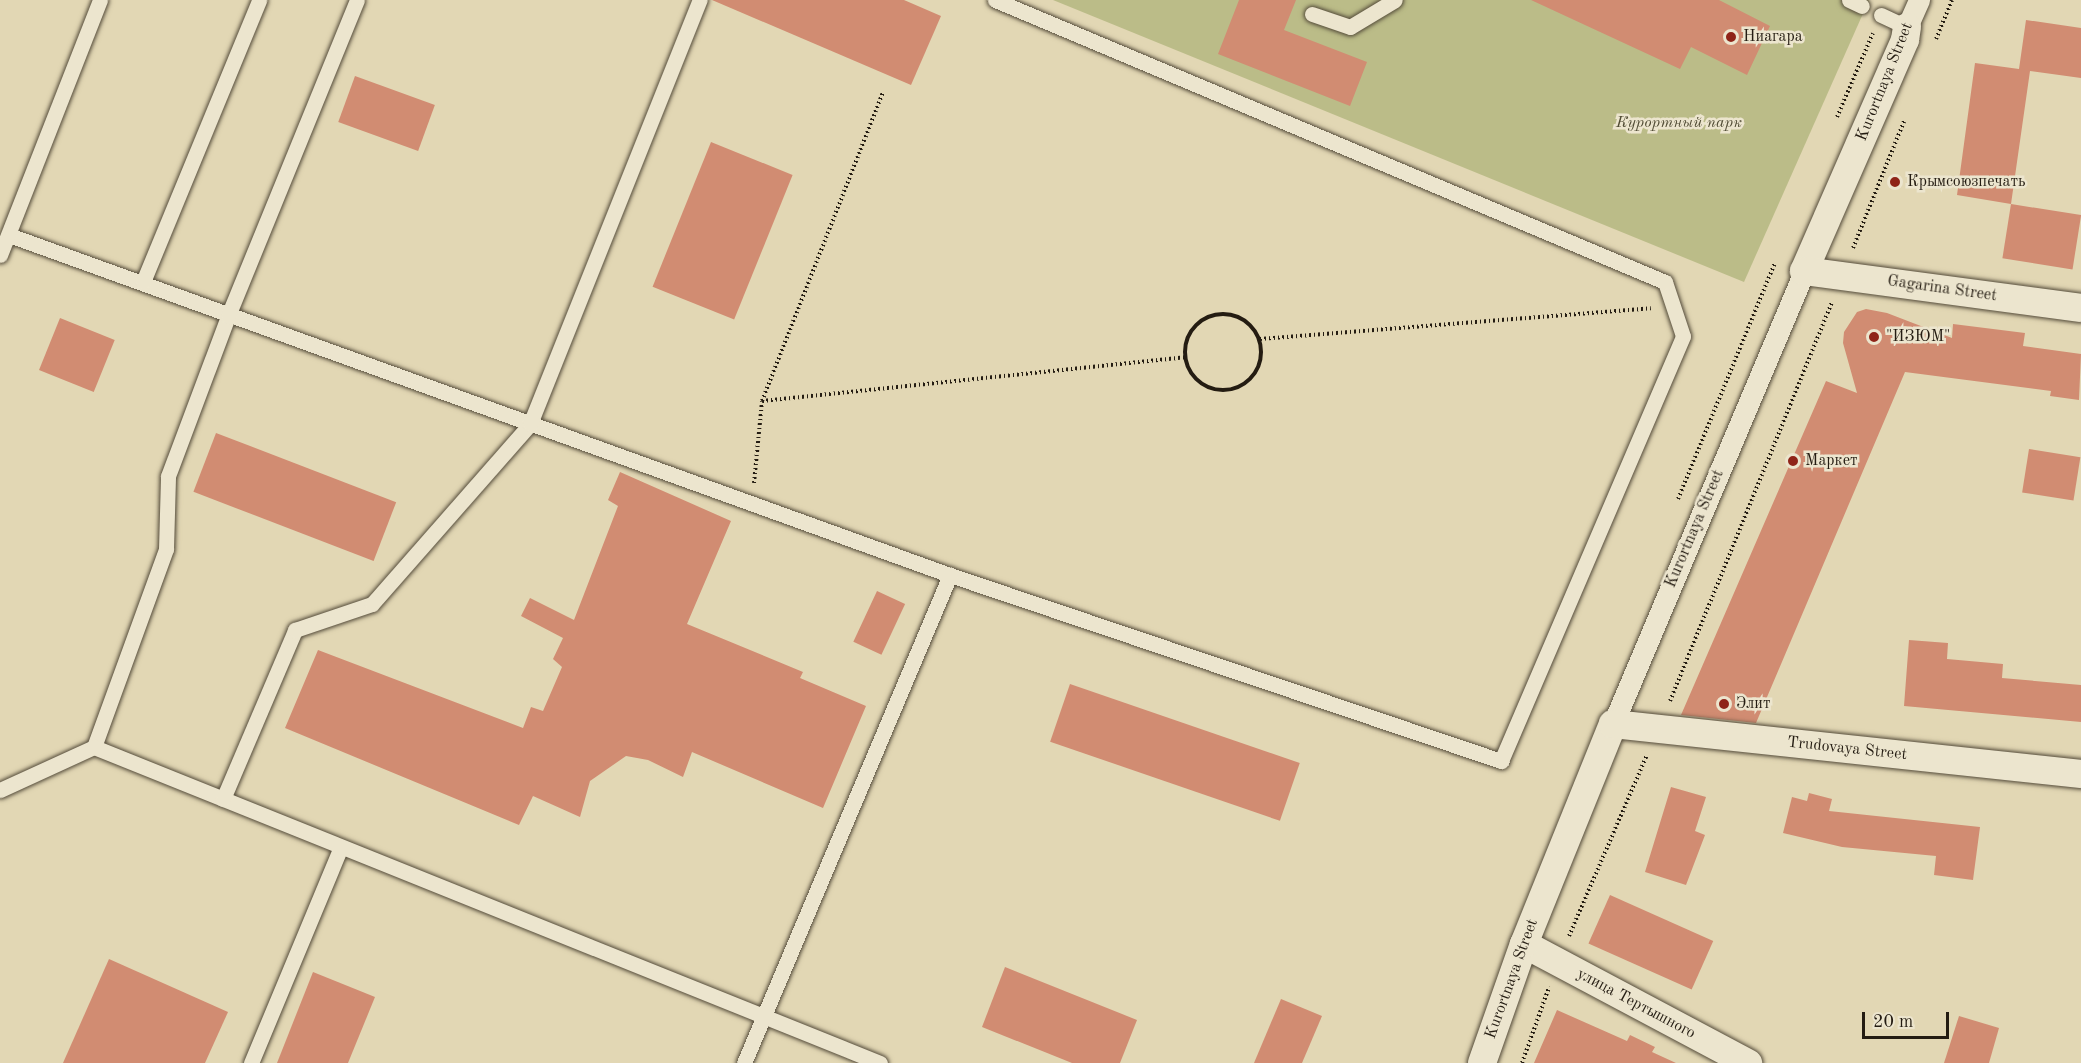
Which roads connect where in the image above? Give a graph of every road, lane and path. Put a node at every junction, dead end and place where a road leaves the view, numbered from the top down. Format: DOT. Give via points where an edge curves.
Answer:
graph roads {
  1 [pos="100,0"];
  2 [pos="259,0"];
  3 [pos="357,0"];
  4 [pos="700,0"];
  5 [pos="995,0"];
  6 [pos="1395,0"];
  7 [pos="1919,0"];
  8 [pos="1952,0"];
  9 [pos="1312,14"];
  10 [pos="1881,15"];
  11 [pos="1907,27"];
  12 [pos="1934,44"];
  13 [pos="883,93"];
  14 [pos="1908,110"];
  15 [pos="9,235"];
  16 [pos="0,255"];
  17 [pos="1804,271"];
  18 [pos="1842,276"];
  19 [pos="143,282"];
  20 [pos="1673,307"];
  21 [pos="2081,308"];
  22 [pos="228,316"];
  23 [pos="1260,339"];
  24 [pos="1185,357"];
  25 [pos="762,401"];
  26 [pos="530,424"];
  27 [pos="752,504"];
  28 [pos="950,575"];
  29 [pos="1613,724"];
  30 [pos="1658,729"];
  31 [pos="94,747"];
  32 [pos="2081,774"];
  33 [pos="0,790"];
  34 [pos="223,799"];
  35 [pos="340,847"];
  36 [pos="1524,944"];
  37 [pos="1558,962"];
  38 [pos="764,1015"];
  39 [pos="251,1063"];
  40 [pos="744,1063"];
  41 [pos="880,1063"];
  42 [pos="1482,1063"];
  43 [pos="1522,1063"];
  44 [pos="1748,1063"];
  1 -- 15 [label="lane"];
  2 -- 19 [label="lane"];
  3 -- 22 [label="lane"];
  4 -- 26 [label="lane"];
  5 -- 20 [label="lane" via="1665,282"];
  6 -- 9 [label="lane" via="1350,27"];
  7 -- 11 [label="street, Kurortnaya Street"];
  8 -- 12 [label="path"];
  10 -- 11 [label="lane"];
  11 -- 17 [label="street, Kurortnaya Street" via="1905,40"];
  13 -- 25 [label="path"];
  14 -- 18 [label="path"];
  15 -- 16 [label="lane"];
  15 -- 19 [label="lane"];
  17 -- 18 [label="street, Gagarina Street"];
  17 -- 29 [label="street, Kurortnaya Street"];
  18 -- 21 [label="street, Gagarina Street"];
  18 -- 30 [label="path"];
  19 -- 22 [label="lane"];
  20 -- 23 [label="path"];
  20 -- 28 [label="lane" via="1683,336 1501,761"];
  22 -- 26 [label="lane"];
  22 -- 31 [label="lane" via="168,476 166,549"];
  23 -- 24 [label="path" via="1243,318 1214,314 1189,334"];
  23 -- 24 [label="path" via="1262,357 1257,370 1237,388 1224,390 1204,384 1189,370"];
  24 -- 25 [label="path"];
  25 -- 27 [label="path"];
  26 -- 27 [label="lane"];
  26 -- 34 [label="lane" via="372,604 295,630"];
  27 -- 28 [label="lane"];
  28 -- 38 [label="lane"];
  29 -- 30 [label="street, Trudovaya Street"];
  29 -- 36 [label="street, Kurortnaya Street"];
  30 -- 32 [label="street, Trudovaya Street"];
  30 -- 37 [label="path"];
  31 -- 33 [label="lane"];
  31 -- 34 [label="lane"];
  34 -- 35 [label="lane"];
  35 -- 38 [label="lane"];
  35 -- 39 [label="lane"];
  36 -- 37 [label="street, улица Тертышного"];
  36 -- 42 [label="street, Kurortnaya Street"];
  37 -- 43 [label="path"];
  37 -- 44 [label="street, улица Тертышного"];
  38 -- 40 [label="lane"];
  38 -- 41 [label="lane"];
}
